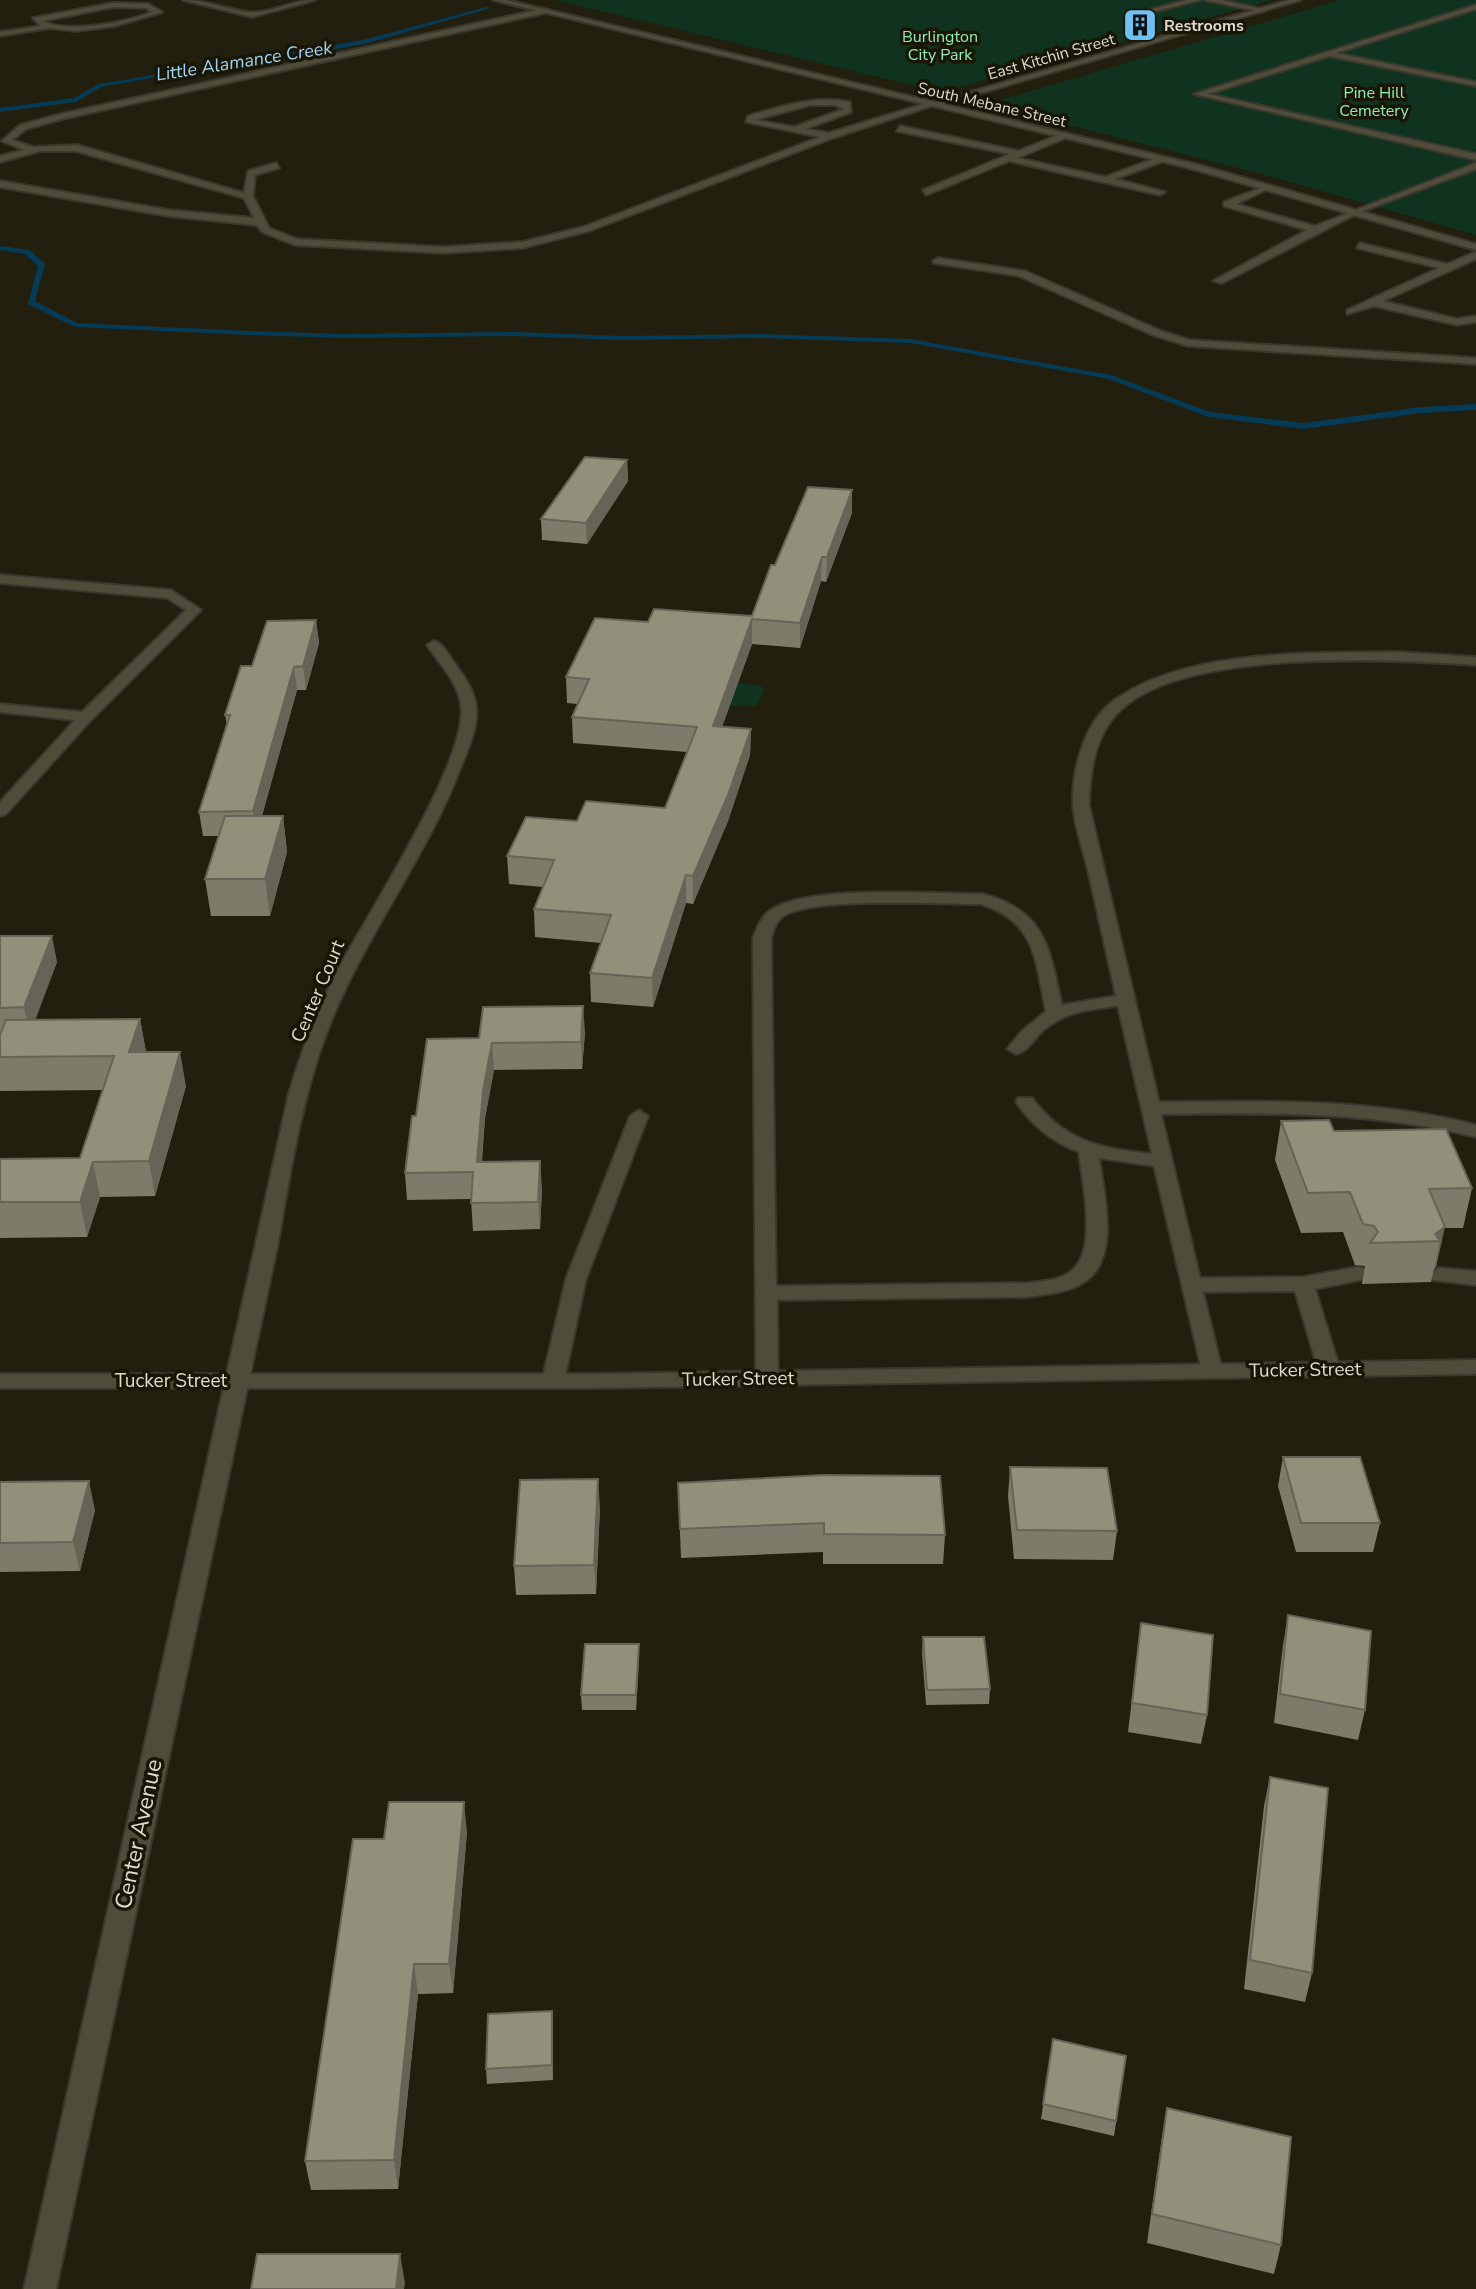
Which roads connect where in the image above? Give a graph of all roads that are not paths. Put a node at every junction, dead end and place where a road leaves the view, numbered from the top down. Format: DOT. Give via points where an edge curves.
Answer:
graph roads {
  1 [pos="187,0"];
  2 [pos="311,0"];
  3 [pos="498,0"];
  4 [pos="1196,0"];
  5 [pos="1209,0"];
  6 [pos="1297,0"];
  7 [pos="1476,6"];
  8 [pos="1262,10"];
  9 [pos="542,11"];
  10 [pos="1141,13"];
  11 [pos="1452,14"];
  12 [pos="1476,18"];
  13 [pos="45,28"];
  14 [pos="0,34"];
  15 [pos="1327,54"];
  16 [pos="1476,84"];
  17 [pos="933,104"];
  18 [pos="900,129"];
  19 [pos="792,131"];
  20 [pos="1065,135"];
  21 [pos="830,136"];
  22 [pos="33,150"];
  23 [pos="1022,154"];
  24 [pos="1476,157"];
  25 [pos="0,159"];
  26 [pos="1011,159"];
  27 [pos="1161,159"];
  28 [pos="276,166"];
  29 [pos="1476,166"];
  30 [pos="1105,180"];
  31 [pos="0,184"];
  32 [pos="1265,187"];
  33 [pos="926,192"];
  34 [pos="1160,192"];
  35 [pos="248,196"];
  36 [pos="1355,212"];
  37 [pos="261,222"];
  38 [pos="1316,229"];
  39 [pos="1360,246"];
  40 [pos="1476,247"];
  41 [pos="1476,255"];
  42 [pos="938,261"];
  43 [pos="1446,267"];
  44 [pos="1218,281"];
  45 [pos="1371,302"];
  46 [pos="1351,312"];
  47 [pos="1476,319"];
  48 [pos="1476,361"];
  49 [pos="0,579"];
  50 [pos="434,645"];
  51 [pos="1476,661"];
  52 [pos="0,708"];
  53 [pos="86,718"];
  54 [pos="0,811"];
  55 [pos="1126,1000"];
  56 [pos="1055,1013"];
  57 [pos="1016,1049"];
  58 [pos="1025,1102"];
  59 [pos="1150,1108"];
  60 [pos="639,1116"];
  61 [pos="1476,1131"];
  62 [pos="1088,1149"];
  63 [pos="1163,1161"];
  64 [pos="1358,1274"];
  65 [pos="1439,1275"];
  66 [pos="1476,1278"];
  67 [pos="1303,1284"];
  68 [pos="1191,1285"];
  69 [pos="765,1293"];
  70 [pos="1476,1367"];
  71 [pos="1329,1369"];
  72 [pos="1211,1370"];
  73 [pos="766,1377"];
  74 [pos="236,1380"];
  75 [pos="0,1381"];
  76 [pos="552,1381"];
  77 [pos="40,2289"];
  1 -- 2 [label="street" via="252,15"];
  3 -- 9 [label="street, South Mebane Street"];
  4 -- 10 [label="street"];
  5 -- 8 [label="street"];
  6 -- 8 [label="street, East Kitchin Street"];
  7 -- 11 [label="lane"];
  8 -- 17 [label="street, East Kitchin Street"];
  9 -- 17 [label="street, South Mebane Street"];
  9 -- 22 [label="street" via="61,117 23,127 6,141"];
  11 -- 12 [label="lane"];
  11 -- 15 [label="lane"];
  13 -- 13 [label="street" via="82,28 158,12 148,6 113,5 39,18 38,24"];
  13 -- 14 [label="street"];
  15 -- 16 [label="street"];
  15 -- 24 [label="lane" via="1198,94"];
  17 -- 20 [label="street, South Mebane Street"];
  17 -- 21 [label="street, East Kitchin Street"];
  18 -- 23 [label="street"];
  19 -- 19 [label="street" via="750,122 751,118 806,101 847,104 848,110"];
  19 -- 21 [label="lane"];
  20 -- 23 [label="street"];
  20 -- 27 [label="street, South Mebane Street"];
  21 -- 37 [label="street, East Kitchin Street" via="586,229 522,245 443,250 295,242 265,230"];
  22 -- 25 [label="street"];
  22 -- 35 [label="street" via="77,148"];
  23 -- 26 [label="street"];
  26 -- 30 [label="street"];
  26 -- 33 [label="street"];
  27 -- 30 [label="street"];
  27 -- 32 [label="street, South Mebane Street"];
  28 -- 35 [label="street" via="251,173"];
  29 -- 36 [label="street"];
  30 -- 34 [label="street"];
  31 -- 37 [label="street" via="168,213"];
  32 -- 36 [label="street, South Mebane Street"];
  32 -- 38 [label="street" via="1228,207"];
  35 -- 37 [label="street"];
  36 -- 38 [label="street"];
  36 -- 40 [label="street, South Mebane Street"];
  38 -- 44 [label="street"];
  39 -- 43 [label="street"];
  41 -- 43 [label="street"];
  42 -- 48 [label="street" via="1021,272 1157,334 1188,343"];
  43 -- 45 [label="street"];
  45 -- 46 [label="street"];
  45 -- 47 [label="street" via="1457,322"];
  49 -- 53 [label="street" via="170,594 194,610"];
  50 -- 74 [label="street, Center Court" via="461,685 470,712 458,758 422,839 327,1009 292,1111"];
  51 -- 55 [label="street" via="1361,657 1242,665 1164,681 1121,702 1096,730 1082,768 1081,805"];
  52 -- 53 [label="street"];
  53 -- 54 [label="street"];
  55 -- 56 [label="street" via="1090,1003"];
  55 -- 59 [label="street"];
  56 -- 57 [label="street" via="1042,1019"];
  56 -- 69 [label="street" via="1034,930 1016,909 1000,903 982,899 810,900 778,912 762,938"];
  58 -- 62 [label="street" via="1037,1121 1059,1139"];
  59 -- 61 [label="street" via="1386,1111"];
  59 -- 63 [label="street"];
  60 -- 76 [label="street" via="576,1279"];
  62 -- 63 [label="street"];
  62 -- 69 [label="street" via="1096,1241 1083,1273 1062,1284 1028,1290"];
  63 -- 68 [label="street"];
  64 -- 67 [label="street"];
  65 -- 66 [label="street"];
  67 -- 68 [label="street"];
  67 -- 71 [label="street"];
  68 -- 72 [label="street"];
  69 -- 73 [label="street"];
  70 -- 71 [label="street, Tucker Street"];
  71 -- 72 [label="street, Tucker Street"];
  72 -- 73 [label="street, Tucker Street"];
  73 -- 76 [label="street, Tucker Street"];
  74 -- 75 [label="street, Tucker Street"];
  74 -- 76 [label="street, Tucker Street"];
  74 -- 77 [label="street, Center Avenue"];
}
